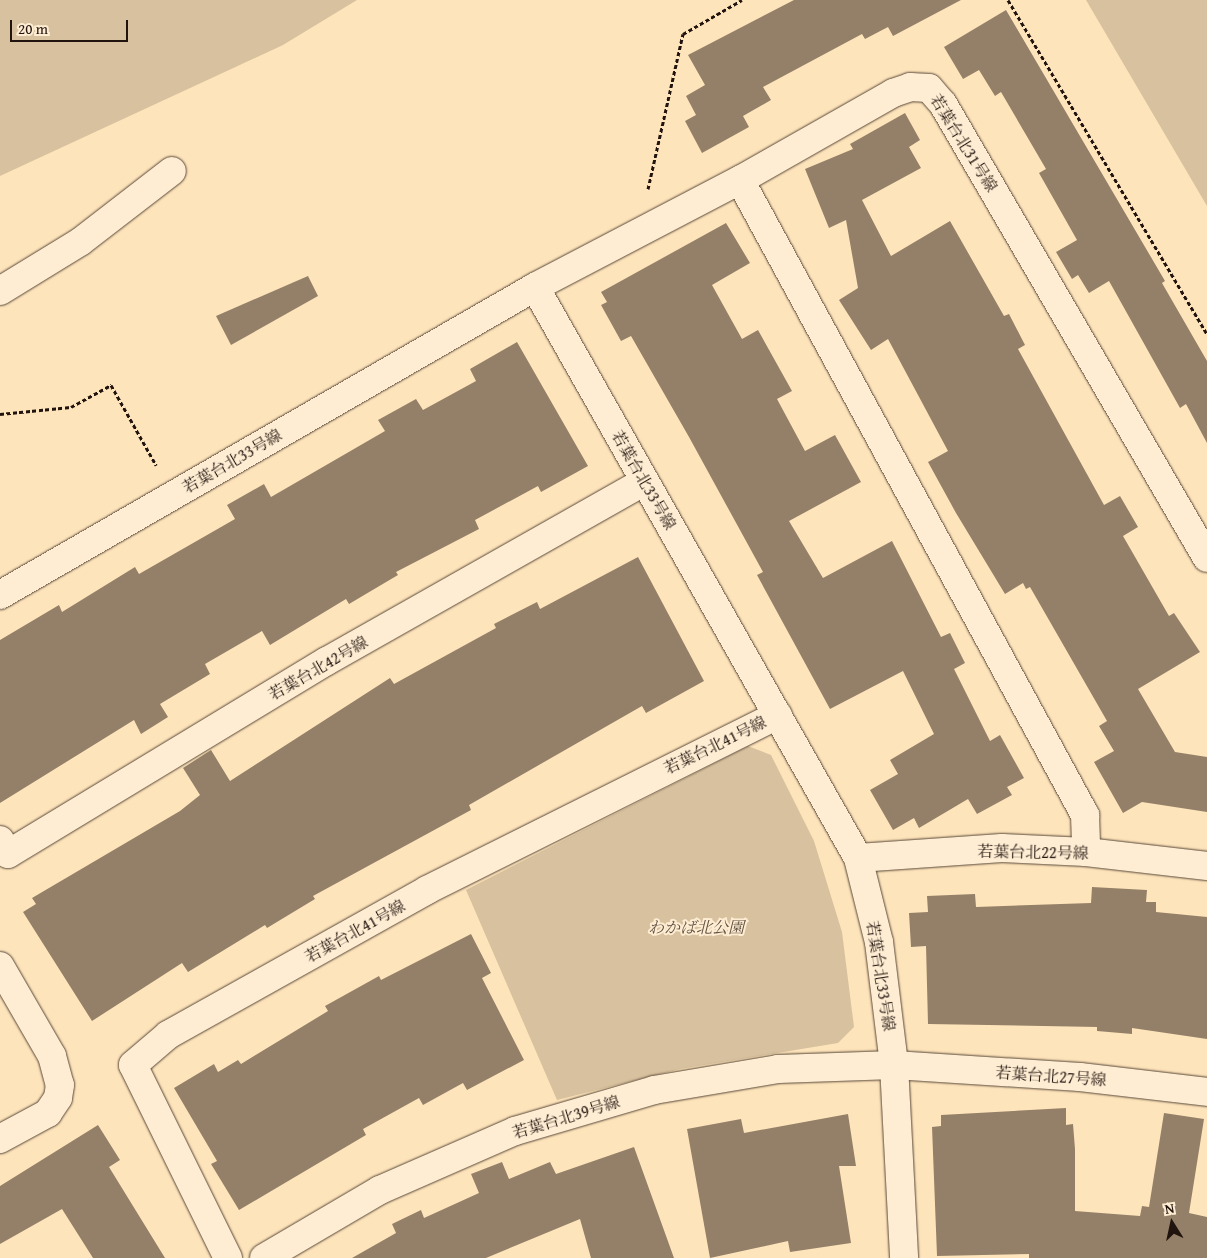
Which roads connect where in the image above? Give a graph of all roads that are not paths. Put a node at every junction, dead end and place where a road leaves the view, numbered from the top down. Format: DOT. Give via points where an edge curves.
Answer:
graph roads {
  1 [pos="172,171"];
  2 [pos="740,180"];
  3 [pos="535,287"];
  4 [pos="0,291"];
  5 [pos="645,481"];
  6 [pos="1207,558"];
  7 [pos="0,595"];
  8 [pos="778,715"];
  9 [pos="0,840"];
  10 [pos="1086,852"];
  11 [pos="858,858"];
  12 [pos="1207,866"];
  13 [pos="0,966"];
  14 [pos="894,1065"];
  15 [pos="1207,1092"];
  16 [pos="0,1139"];
  17 [pos="228,1258"];
  18 [pos="264,1258"];
  19 [pos="904,1258"];
  1 -- 4 [label="street" via="80,242"];
  2 -- 3 [label="street, 若葉台北31号線"];
  2 -- 6 [label="street, 若葉台北31号線" via="893,93 910,87 929,88 944,104"];
  2 -- 10 [label="street" via="1085,815"];
  3 -- 5 [label="street, 若葉台北33号線"];
  3 -- 7 [label="street, 若葉台北33号線"];
  5 -- 8 [label="street, 若葉台北33号線"];
  5 -- 9 [label="street, 若葉台北42号線" via="327,661 8,854"];
  8 -- 11 [label="street, 若葉台北33号線"];
  8 -- 17 [label="street, 若葉台北41号線" via="427,890 168,1034 133,1065"];
  10 -- 11 [label="street, 若葉台北22号線" via="1002,848"];
  10 -- 12 [label="street, 若葉台北22号線"];
  11 -- 14 [label="street, 若葉台北33号線" via="879,942"];
  13 -- 16 [label="street" via="52,1056 60,1085 58,1098 48,1113"];
  14 -- 15 [label="street, 若葉台北27号線" via="1080,1077"];
  14 -- 18 [label="street, 若葉台北39号線" via="778,1068 654,1090 515,1131 380,1190"];
  14 -- 19 [label="street, 若葉台北33号線"];
}
